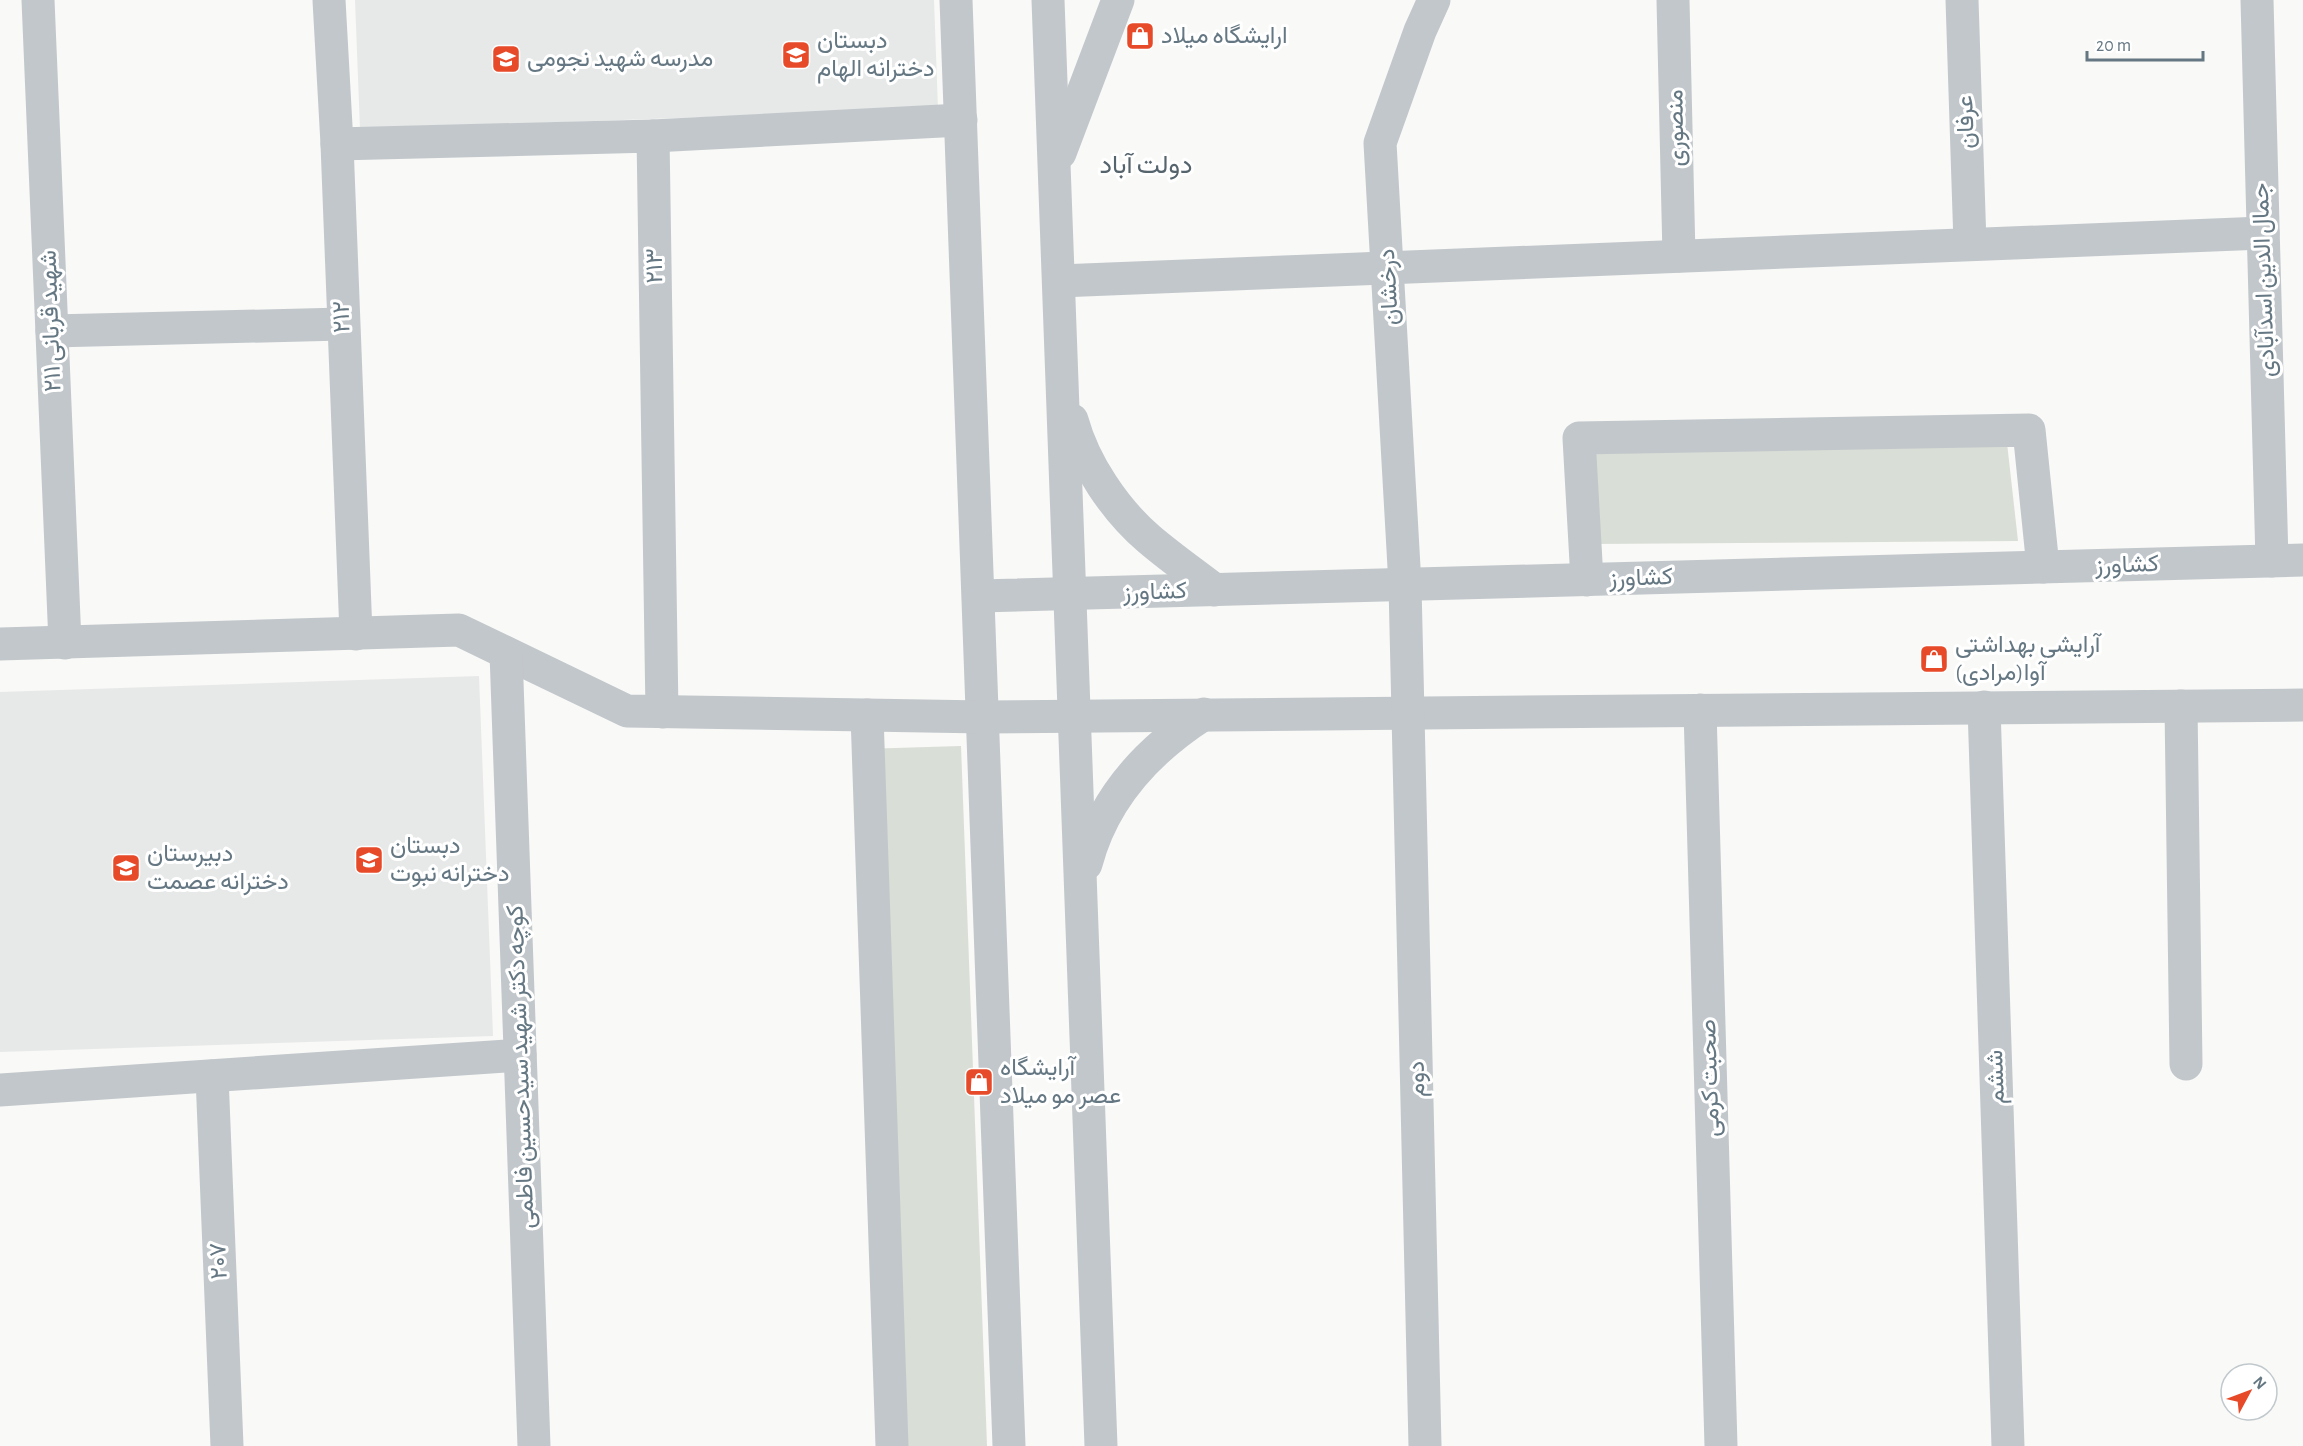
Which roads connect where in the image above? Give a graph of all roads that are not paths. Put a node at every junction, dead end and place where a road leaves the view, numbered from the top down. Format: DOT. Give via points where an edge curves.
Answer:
graph roads {
  1 [pos="38,0"];
  2 [pos="329,0"];
  3 [pos="956,0"];
  4 [pos="1048,0"];
  5 [pos="1118,0"];
  6 [pos="1434,0"];
  7 [pos="1673,0"];
  8 [pos="1962,0"];
  9 [pos="2257,0"];
  10 [pos="961,120"];
  11 [pos="653,136"];
  12 [pos="337,144"];
  13 [pos="1055,165"];
  14 [pos="2263,233"];
  15 [pos="1970,244"];
  16 [pos="1679,256"];
  17 [pos="1388,268"];
  18 [pos="1059,281"];
  19 [pos="342,324"];
  20 [pos="52,331"];
  21 [pos="1064,393"];
  22 [pos="2287,560"];
  23 [pos="2043,567"];
  24 [pos="1587,580"];
  25 [pos="1405,585"];
  26 [pos="1215,590"];
  27 [pos="1071,594"];
  28 [pos="979,596"];
  29 [pos="356,634"];
  30 [pos="65,643"];
  31 [pos="0,645"];
  32 [pos="506,653"];
  33 [pos="2303,705"];
  34 [pos="2181,706"];
  35 [pos="1984,707"];
  36 [pos="1700,710"];
  37 [pos="662,711"];
  38 [pos="1408,712"];
  39 [pos="1204,714"];
  40 [pos="867,715"];
  41 [pos="1076,716"];
  42 [pos="984,717"];
  43 [pos="1081,883"];
  44 [pos="520,1055"];
  45 [pos="2186,1064"];
  46 [pos="212,1076"];
  47 [pos="0,1090"];
  48 [pos="227,1446"];
  49 [pos="534,1446"];
  50 [pos="892,1446"];
  51 [pos="1009,1446"];
  52 [pos="1101,1446"];
  53 [pos="1425,1446"];
  54 [pos="1720,1446"];
  55 [pos="2008,1446"];
  1 -- 20 [label="street, ۲۱۱ شهید قربانی"];
  2 -- 12 [label="street, ۲۱۲"];
  3 -- 10 [label="street"];
  4 -- 13 [label="street"];
  5 -- 13 [label="street"];
  6 -- 17 [label="street, درخشان" via="1380,143"];
  7 -- 16 [label="street, منصوری"];
  8 -- 15 [label="street, عرفان"];
  9 -- 14 [label="street, جمال الدین اسدآبادی"];
  10 -- 11 [label="street"];
  10 -- 28 [label="street"];
  11 -- 12 [label="street"];
  11 -- 37 [label="street, ۲۱۳"];
  12 -- 19 [label="street, ۲۱۲"];
  13 -- 18 [label="street"];
  14 -- 15 [label="street"];
  14 -- 22 [label="street, جمال الدین اسدآبادی"];
  15 -- 16 [label="street"];
  16 -- 17 [label="street"];
  17 -- 18 [label="street"];
  17 -- 25 [label="street, درخشان"];
  18 -- 21 [label="street"];
  19 -- 20 [label="street"];
  19 -- 29 [label="street, ۲۱۲"];
  20 -- 30 [label="street, ۲۱۱ شهید قربانی"];
  21 -- 26 [label="street" via="1073,426 1104,487 1148,538"];
  21 -- 27 [label="street"];
  22 -- 23 [label="street, کشاورز"];
  23 -- 24 [label="street, کشاورز"];
  23 -- 24 [label="street" via="2029,430 1580,438"];
  24 -- 25 [label="street, کشاورز"];
  25 -- 26 [label="street, کشاورز"];
  25 -- 38 [label="street, درخشان"];
  26 -- 27 [label="street, کشاورز"];
  27 -- 28 [label="street, کشاورز"];
  27 -- 41 [label="street"];
  28 -- 42 [label="street"];
  29 -- 30 [label="street"];
  29 -- 32 [label="street" via="459,630"];
  30 -- 31 [label="street"];
  32 -- 37 [label="street" via="627,711"];
  32 -- 44 [label="street, کوچه دکتر شهید سیدحسین فاطمی"];
  33 -- 34 [label="street"];
  34 -- 35 [label="street"];
  34 -- 45 [label="street"];
  35 -- 36 [label="street"];
  35 -- 55 [label="street, ششم"];
  36 -- 38 [label="street"];
  36 -- 54 [label="street, صحبت کرمی"];
  37 -- 40 [label="street"];
  38 -- 39 [label="street"];
  38 -- 53 [label="street, دوم"];
  39 -- 41 [label="street"];
  39 -- 43 [label="street" via="1155,749 1116,795 1089,852"];
  40 -- 42 [label="street"];
  40 -- 50 [label="street"];
  41 -- 42 [label="street"];
  41 -- 43 [label="street"];
  42 -- 51 [label="street"];
  43 -- 52 [label="street"];
  44 -- 46 [label="street"];
  44 -- 49 [label="street, کوچه دکتر شهید سیدحسین فاطمی"];
  46 -- 47 [label="street"];
  46 -- 48 [label="street, ۲۰۷"];
}
